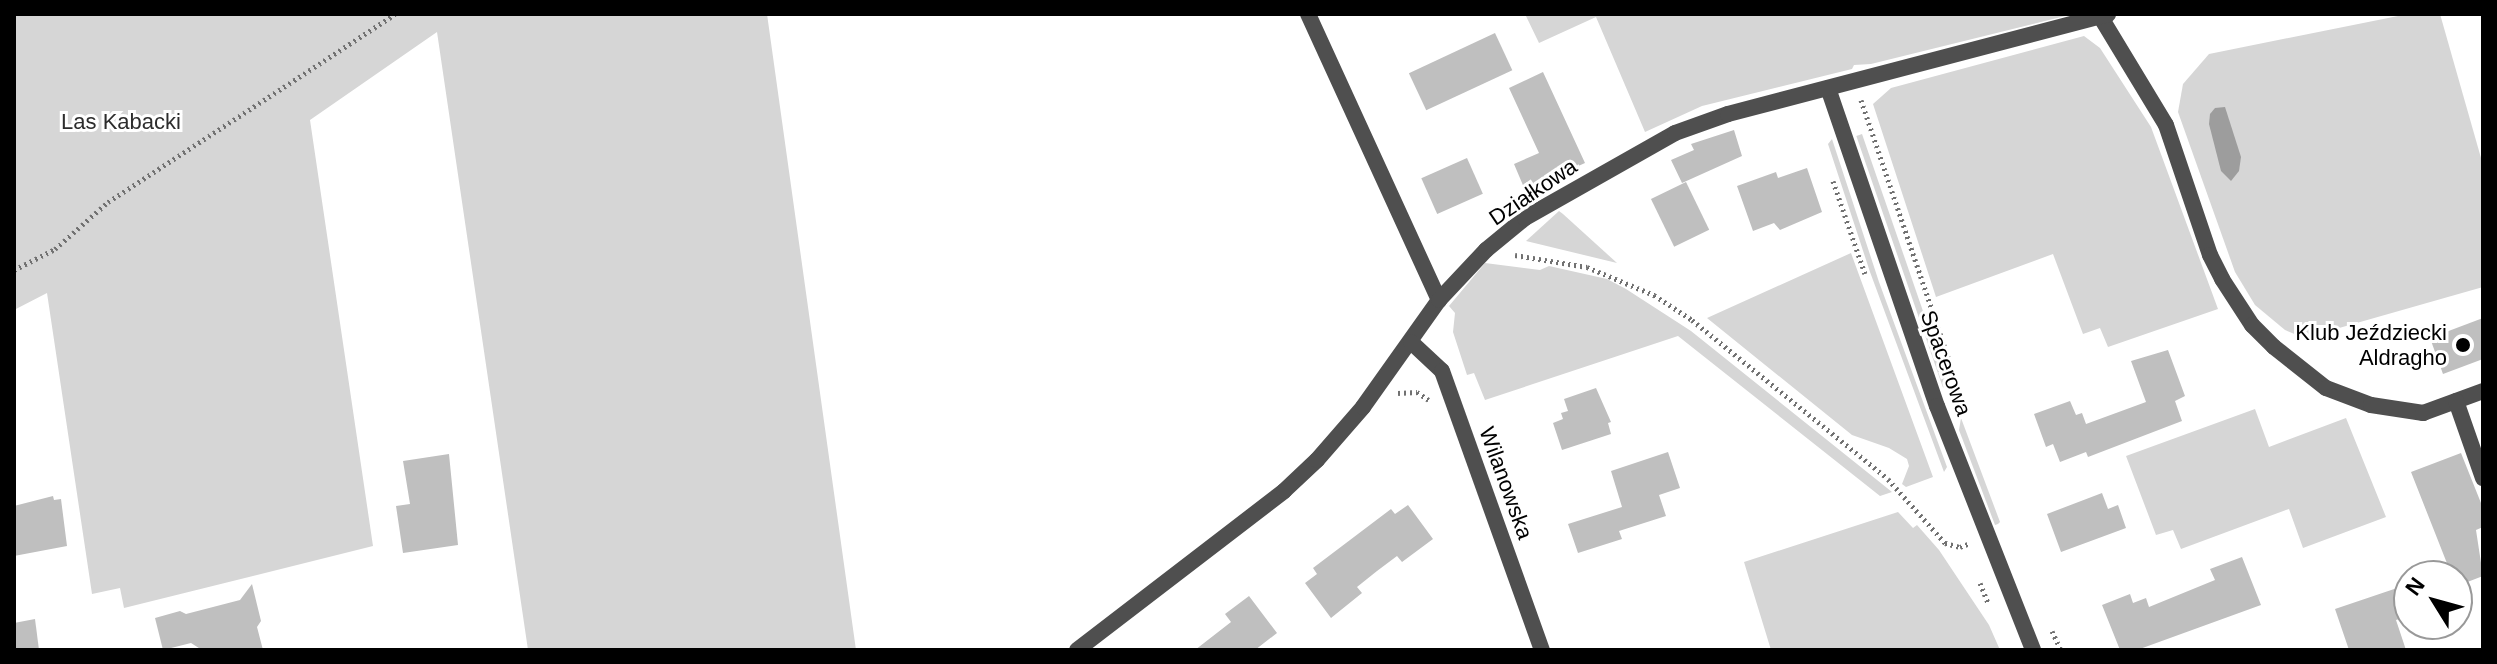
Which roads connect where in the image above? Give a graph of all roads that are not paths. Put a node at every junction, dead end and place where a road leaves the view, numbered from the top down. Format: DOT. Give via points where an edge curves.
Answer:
graph roads {
  1 [pos="1308,14"];
  2 [pos="2104,15"];
  3 [pos="1828,88"];
  4 [pos="1439,300"];
  5 [pos="1411,342"];
  6 [pos="2483,391"];
  7 [pos="2456,401"];
  8 [pos="2483,478"];
  9 [pos="1077,650"];
  10 [pos="1542,650"];
  11 [pos="2033,650"];
  1 -- 4 [label="street"];
  2 -- 3 [label="street, Działkowa"];
  2 -- 7 [label="street" via="2166,125 2210,255 2252,325 2326,388 2371,405 2423,413"];
  3 -- 4 [label="street, Działkowa" via="1675,133 1525,218"];
  3 -- 11 [label="street, Spacerowa" via="1937,406"];
  4 -- 5 [label="street, Działkowa"];
  5 -- 9 [label="street, Działkowa" via="1342,434 1284,491"];
  5 -- 10 [label="street, Wilanowska" via="1442,371"];
  6 -- 7 [label="street"];
  7 -- 8 [label="street"];
}
